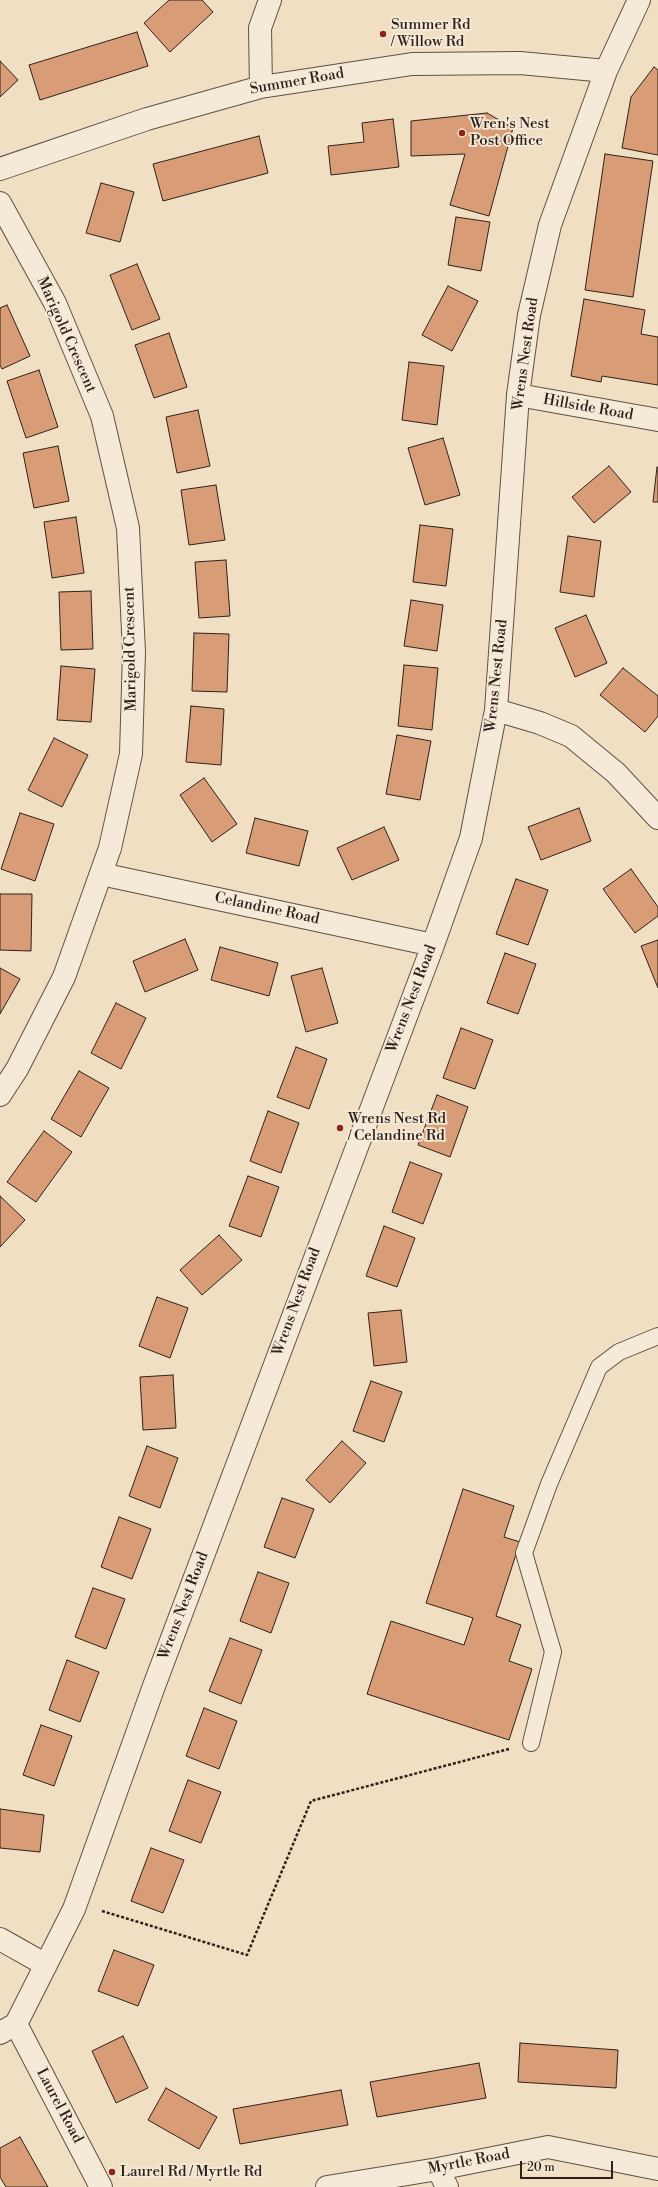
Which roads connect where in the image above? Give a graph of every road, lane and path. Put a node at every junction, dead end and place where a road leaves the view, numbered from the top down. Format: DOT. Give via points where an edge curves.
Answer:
graph roads {
  1 [pos="270,0"];
  2 [pos="640,0"];
  3 [pos="606,71"];
  4 [pos="261,87"];
  5 [pos="0,169"];
  6 [pos="0,203"];
  7 [pos="518,395"];
  8 [pos="658,420"];
  9 [pos="496,710"];
  10 [pos="658,818"];
  11 [pos="101,874"];
  12 [pos="433,945"];
  13 [pos="0,1095"];
  14 [pos="658,1336"];
  15 [pos="531,1743"];
  16 [pos="76,1904"];
  17 [pos="0,1939"];
  18 [pos="46,1965"];
  19 [pos="8,2028"];
  20 [pos="658,2169"];
  21 [pos="443,2178"];
  22 [pos="101,2187"];
  23 [pos="327,2187"];
  1 -- 4 [label="street" via="260,28"];
  2 -- 3 [label="street, Wrens Nest Road"];
  3 -- 4 [label="street, Summer Road" via="520,63 412,64"];
  3 -- 7 [label="street, Wrens Nest Road" via="550,224 528,315"];
  4 -- 5 [label="street, Summer Road" via="147,119"];
  6 -- 11 [label="street, Marigold Crescent" via="55,303 102,416 128,528 134,652 131,754 110,848"];
  7 -- 8 [label="street, Hillside Road"];
  7 -- 9 [label="street, Wrens Nest Road"];
  9 -- 10 [label="street" via="540,723 571,736 616,773"];
  9 -- 12 [label="street, Wrens Nest Road" via="471,838"];
  11 -- 12 [label="street, Celandine Road"];
  11 -- 13 [label="street, Marigold Crescent" via="64,977 17,1069"];
  12 -- 16 [label="street, Wrens Nest Road" via="154,1686"];
  14 -- 15 [label="lane" via="619,1352 599,1367 549,1484 524,1553 554,1652"];
  15 -- 16 [label="path" via="311,1801 247,1954"];
  16 -- 18 [label="street, Wrens Nest Road"];
  17 -- 18 [label="street"];
  18 -- 19 [label="street, Wrens Nest Road"];
  19 -- 22 [label="street, Laurel Road"];
  20 -- 21 [label="street, Myrtle Road" via="548,2147"];
  21 -- 23 [label="street, Myrtle Road"];
}
